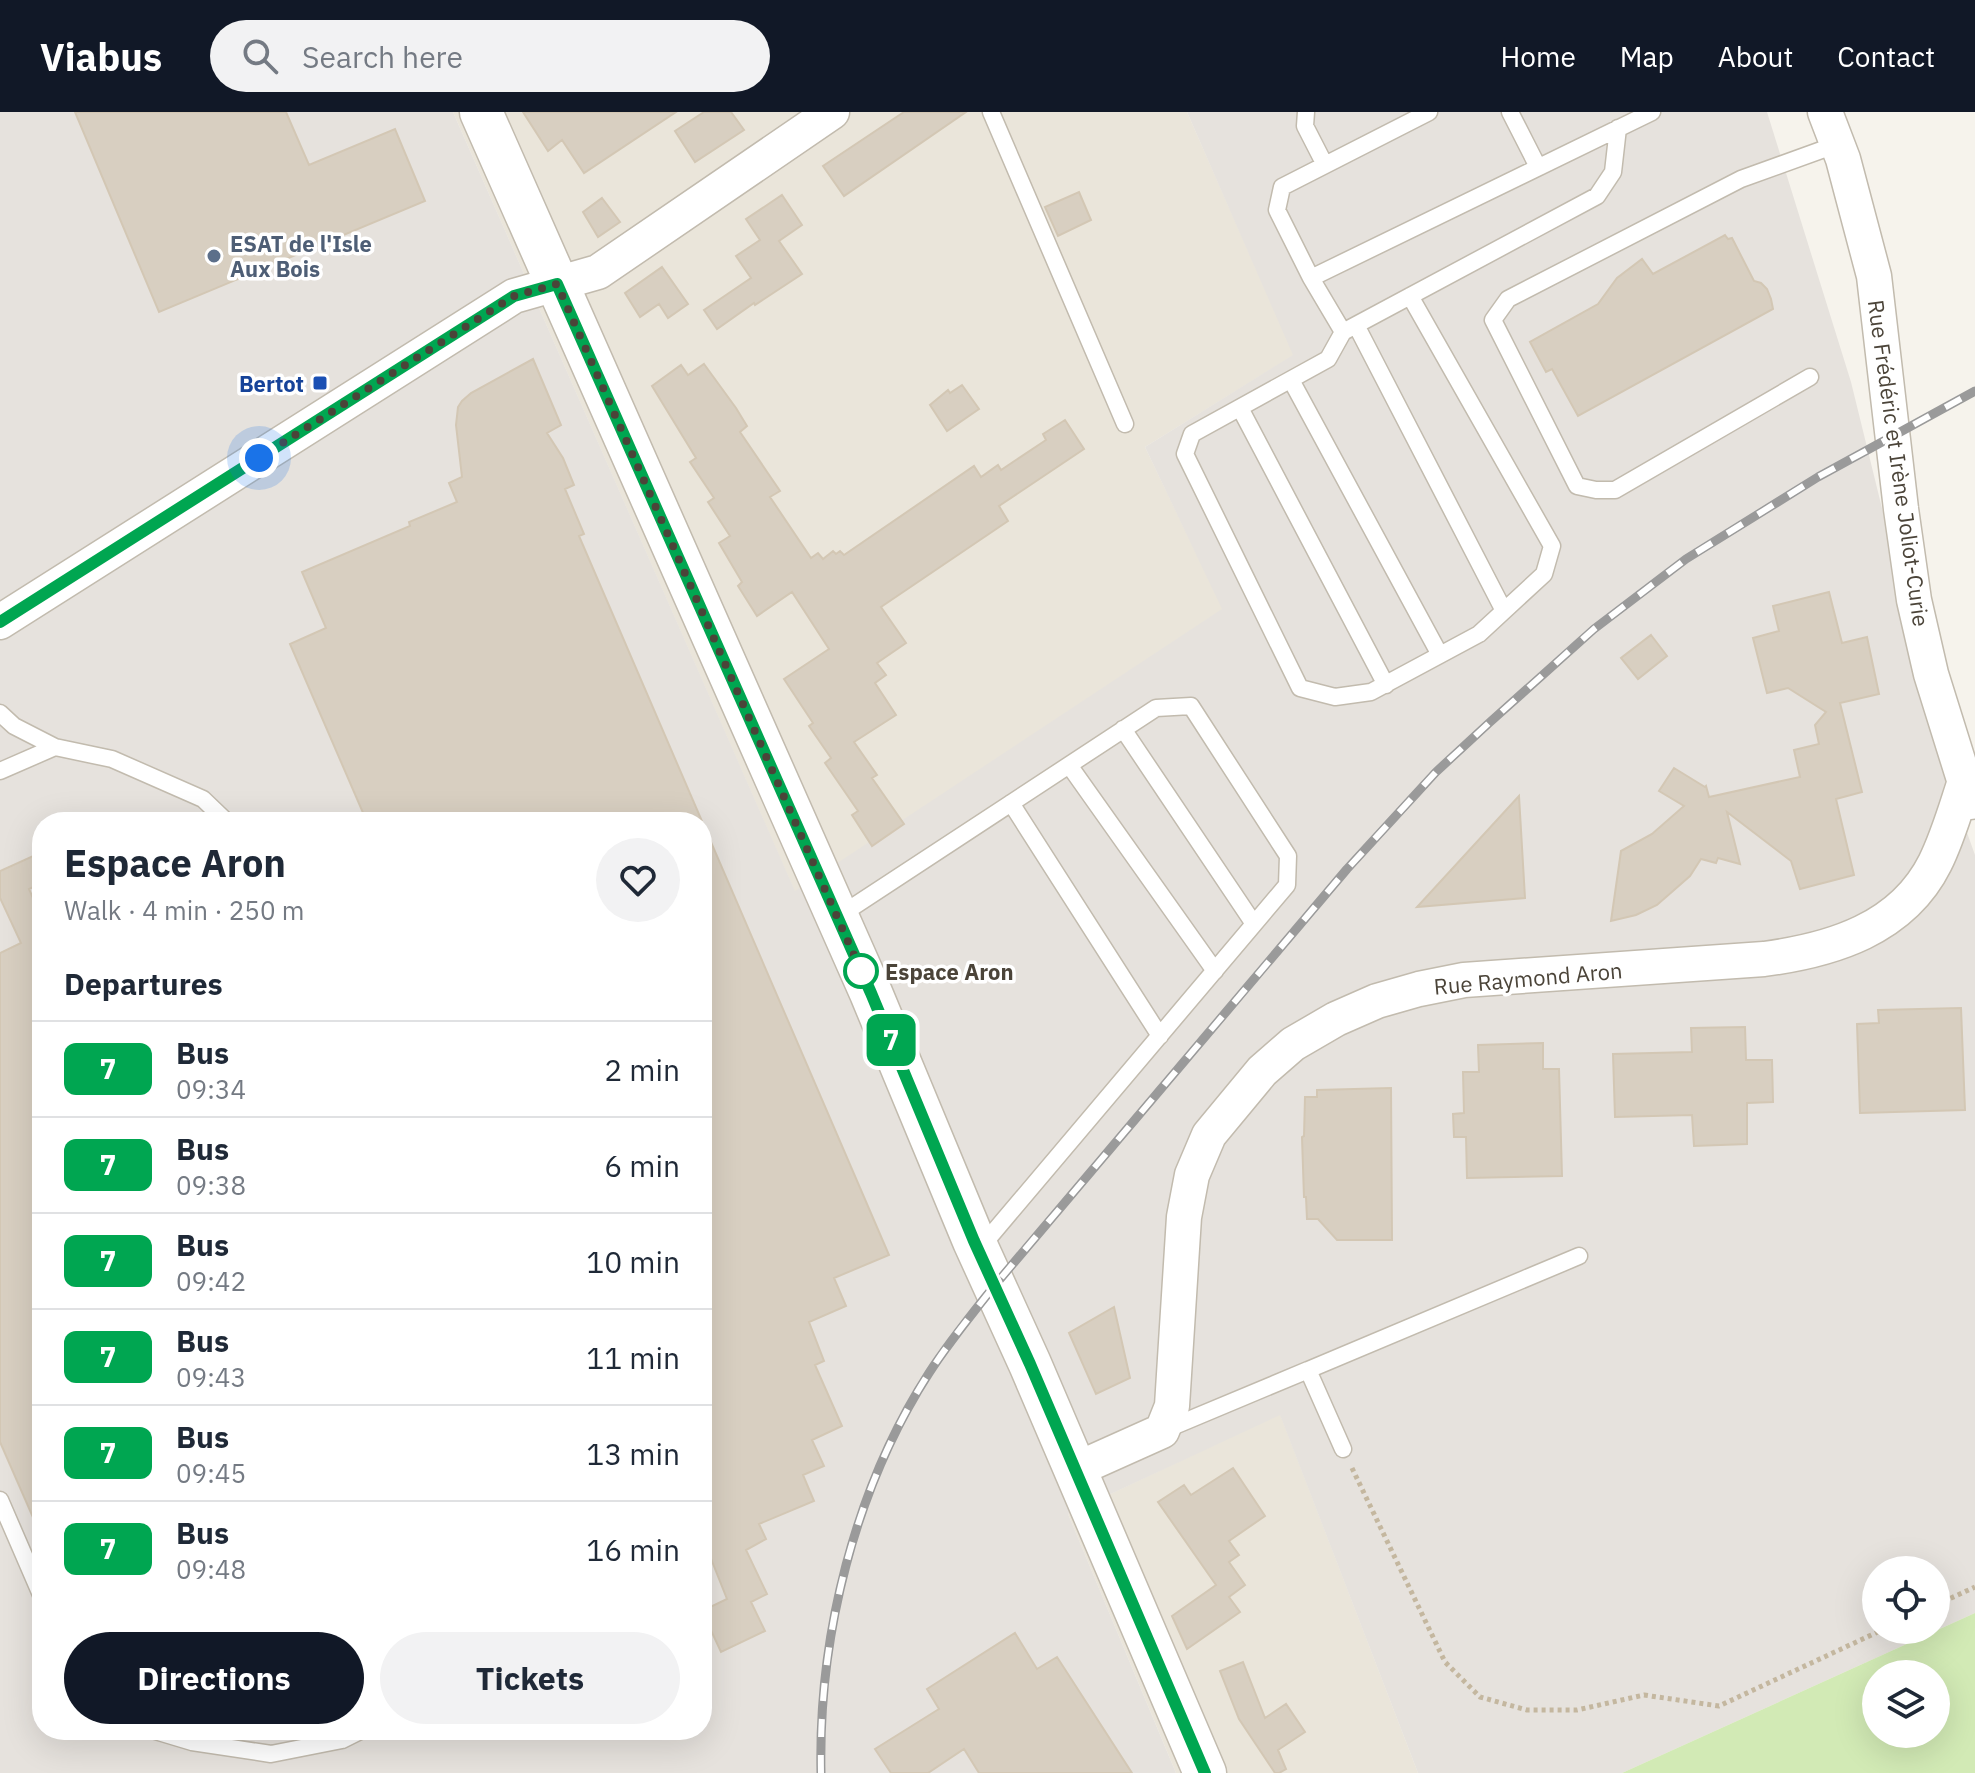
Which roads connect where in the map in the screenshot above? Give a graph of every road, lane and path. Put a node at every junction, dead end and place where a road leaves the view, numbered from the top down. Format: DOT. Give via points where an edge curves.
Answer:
graph roads {
  1 [pos="481,112"];
  2 [pos="832,112"];
  3 [pos="991,112"];
  4 [pos="1306,112"];
  5 [pos="1429,112"];
  6 [pos="1510,112"];
  7 [pos="1652,112"];
  8 [pos="1825,112"];
  9 [pos="1618,128"];
  10 [pos="1838,144"];
  11 [pos="1325,165"];
  12 [pos="1538,167"];
  13 [pos="1311,278"];
  14 [pos="557,284"];
  15 [pos="1410,296"];
  16 [pos="1350,329"];
  17 [pos="1810,377"];
  18 [pos="1291,380"];
  19 [pos="1240,408"];
  20 [pos="1125,424"];
  21 [pos="1504,611"];
  22 [pos="0,622"];
  23 [pos="1440,655"];
  24 [pos="1386,685"];
  25 [pos="0,713"];
  26 [pos="1123,729"];
  27 [pos="55,747"];
  28 [pos="1069,765"];
  29 [pos="0,771"];
  30 [pos="1965,781"];
  31 [pos="1011,803"];
  32 [pos="217,812"];
  33 [pos="1975,814"];
  34 [pos="837,917"];
  35 [pos="1254,924"];
  36 [pos="1215,971"];
  37 [pos="1160,1036"];
  38 [pos="979,1250"];
  39 [pos="1579,1256"];
  40 [pos="1308,1370"];
  41 [pos="1162,1431"];
  42 [pos="1343,1449"];
  43 [pos="1075,1470"];
  44 [pos="0,1500"];
  45 [pos="32,1574"];
  46 [pos="1975,1587"];
  47 [pos="1950,1599"];
  48 [pos="1862,1639"];
  49 [pos="185,1740"];
  50 [pos="342,1740"];
  51 [pos="1205,1773"];
  1 -- 14 [label="street"];
  2 -- 14 [label="street" via="598,272"];
  3 -- 20 [label="lane"];
  4 -- 11 [label="lane" via="1305,126"];
  5 -- 11 [label="lane"];
  6 -- 12 [label="lane"];
  7 -- 9 [label="lane"];
  8 -- 10 [label="street, Rue Frédéric et Irène Joliot-Curie"];
  9 -- 12 [label="lane"];
  9 -- 15 [label="lane" via="1613,172 1597,196"];
  10 -- 17 [label="lane" via="1741,179 1508,299 1493,320 1577,486 1596,490 1615,490"];
  10 -- 30 [label="street, Rue Frédéric et Irène Joliot-Curie" via="1874,276 1914,600"];
  11 -- 13 [label="lane" via="1282,187 1277,210"];
  12 -- 13 [label="lane"];
  13 -- 16 [label="lane"];
  14 -- 22 [label="street" via="514,296"];
  14 -- 34 [label="street"];
  15 -- 16 [label="lane"];
  15 -- 21 [label="lane" via="1552,546 1544,574"];
  16 -- 18 [label="lane" via="1328,359"];
  16 -- 21 [label="lane"];
  18 -- 19 [label="lane"];
  18 -- 23 [label="lane"];
  19 -- 24 [label="lane"];
  19 -- 24 [label="lane" via="1192,434 1185,454 1300,688 1335,697"];
  21 -- 23 [label="lane" via="1479,634"];
  23 -- 24 [label="lane"];
  25 -- 27 [label="lane"];
  26 -- 28 [label="lane"];
  26 -- 35 [label="lane"];
  26 -- 35 [label="lane" via="1156,708 1191,706 1288,856 1287,885"];
  27 -- 29 [label="lane"];
  27 -- 32 [label="lane" via="112,759 203,799"];
  28 -- 31 [label="lane"];
  28 -- 36 [label="lane"];
  30 -- 33 [label="street, Rue Frédéric et Irène Joliot-Curie"];
  30 -- 41 [label="street, Rue Raymond Aron" via="1935,863 1921,886 1874,927 1841,942 1764,959 1449,983 1377,1001 1293,1044 1262,1071 1209,1135 1192,1175 1184,1217 1172,1406"];
  31 -- 34 [label="lane"];
  31 -- 37 [label="lane"];
  34 -- 38 [label="street"];
  35 -- 36 [label="lane"];
  36 -- 37 [label="lane"];
  37 -- 38 [label="lane"];
  38 -- 43 [label="street"];
  39 -- 40 [label="lane"];
  40 -- 41 [label="lane"];
  40 -- 42 [label="lane"];
  41 -- 43 [label="street"];
  42 -- 48 [label="path" via="1445,1662 1480,1697 1527,1710 1577,1710 1644,1695 1719,1706"];
  43 -- 51 [label="street"];
  44 -- 45 [label="lane"];
  46 -- 47 [label="path"];
  49 -- 50 [label="lane" via="271,1754"];
}
